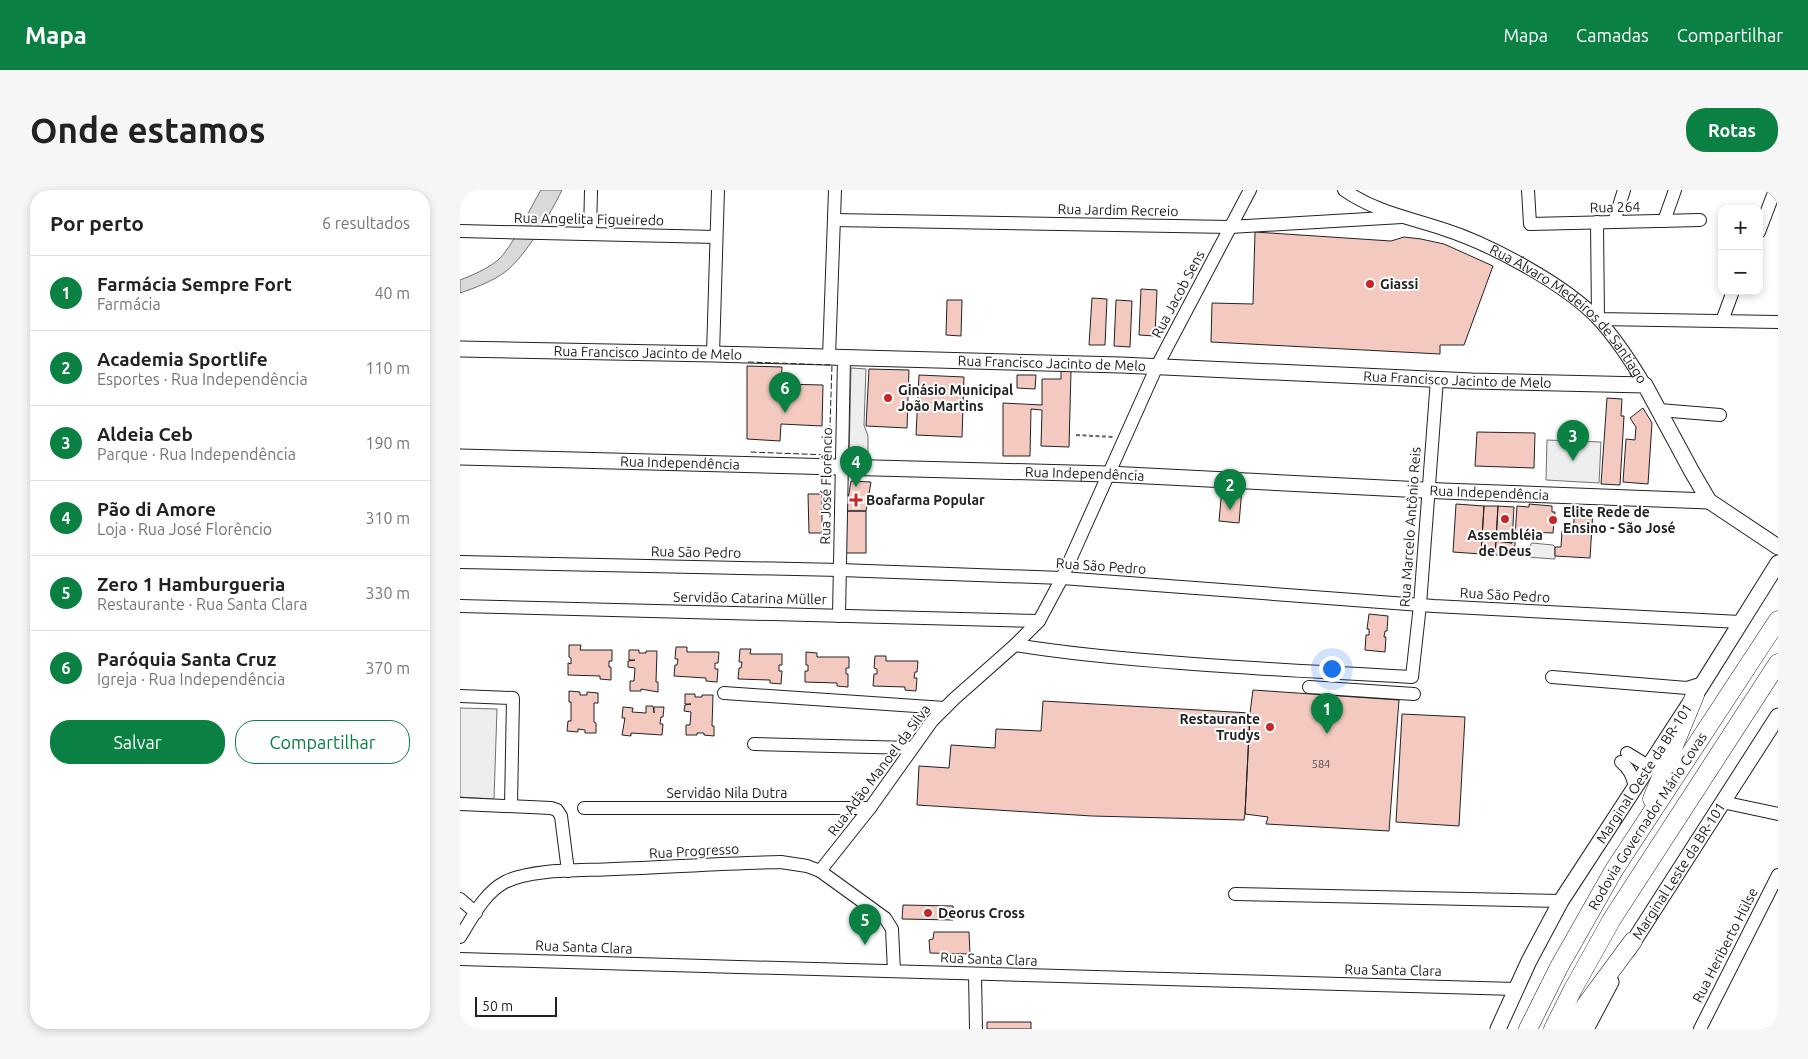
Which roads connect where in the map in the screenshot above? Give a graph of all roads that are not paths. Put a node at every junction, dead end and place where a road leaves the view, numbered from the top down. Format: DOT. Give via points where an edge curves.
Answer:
graph roads {
  1 [pos="591,190"];
  2 [pos="718,190"];
  3 [pos="834,190"];
  4 [pos="1250,190"];
  5 [pos="1344,190"];
  6 [pos="1528,190"];
  7 [pos="1624,190"];
  8 [pos="1675,190"];
  9 [pos="1775,190"];
  10 [pos="1402,217"];
  11 [pos="834,220"];
  12 [pos="1700,220"];
  13 [pos="1664,221"];
  14 [pos="1597,222"];
  15 [pos="1614,222"];
  16 [pos="1763,222"];
  17 [pos="1230,227"];
  18 [pos="460,231"];
  19 [pos="590,234"];
  20 [pos="716,237"];
  21 [pos="1732,295"];
  22 [pos="1598,319"];
  23 [pos="1722,321"];
  24 [pos="1778,322"];
  25 [pos="460,349"];
  26 [pos="713,354"];
  27 [pos="836,357"];
  28 [pos="1157,366"];
  29 [pos="1437,379"];
  30 [pos="1645,385"];
  31 [pos="1659,410"];
  32 [pos="1720,415"];
  33 [pos="460,457"];
  34 [pos="842,467"];
  35 [pos="1108,474"];
  36 [pos="1428,490"];
  37 [pos="1709,501"];
  38 [pos="1778,547"];
  39 [pos="460,562"];
  40 [pos="1778,562"];
  41 [pos="840,570"];
  42 [pos="1062,578"];
  43 [pos="1420,605"];
  44 [pos="460,606"];
  45 [pos="839,616"];
  46 [pos="1778,620"];
  47 [pos="1039,621"];
  48 [pos="1740,622"];
  49 [pos="1016,645"];
  50 [pos="1778,663"];
  51 [pos="1552,677"];
  52 [pos="1308,687"];
  53 [pos="1699,689"];
  54 [pos="724,693"];
  55 [pos="1414,694"];
  56 [pos="460,696"];
  57 [pos="945,708"];
  58 [pos="1778,716"];
  59 [pos="754,744"];
  60 [pos="912,748"];
  61 [pos="1648,766"];
  62 [pos="1635,786"];
  63 [pos="1722,802"];
  64 [pos="460,804"];
  65 [pos="511,806"];
  66 [pos="584,808"];
  67 [pos="870,808"];
  68 [pos="1778,814"];
  69 [pos="1633,842"];
  70 [pos="568,871"];
  71 [pos="820,872"];
  72 [pos="1778,875"];
  73 [pos="1235,894"];
  74 [pos="460,899"];
  75 [pos="1561,901"];
  76 [pos="476,913"];
  77 [pos="460,937"];
  78 [pos="1633,941"];
  79 [pos="460,959"];
  80 [pos="894,971"];
  81 [pos="975,974"];
  82 [pos="1516,989"];
  83 [pos="976,1029"];
  84 [pos="1498,1029"];
  85 [pos="1528,1029"];
  86 [pos="1553,1029"];
  87 [pos="1568,1029"];
  88 [pos="1586,1029"];
  89 [pos="1700,1029"];
  1 -- 19 [label="street"];
  2 -- 20 [label="street"];
  3 -- 11 [label="street, Rua José Florêncio"];
  4 -- 17 [label="street, Rua Jacob Sens"];
  5 -- 10 [label="street, Rua Álvaro Medeiros de Santiago" via="1374,208"];
  6 -- 14 [label="street, Rua 264" via="1530,224"];
  7 -- 15 [label="street"];
  8 -- 13 [label="street"];
  9 -- 16 [label="street"];
  10 -- 17 [label="street, Rua Jardim Recreio"];
  10 -- 22 [label="street, Rua Álvaro Medeiros de Santiago" via="1450,232 1507,258 1562,290"];
  11 -- 17 [label="street, Rua Jardim Recreio"];
  11 -- 27 [label="street, Rua José Florêncio"];
  12 -- 13 [label="street, Rua 264"];
  13 -- 15 [label="street, Rua 264"];
  14 -- 15 [label="street, Rua 264"];
  14 -- 22 [label="street"];
  17 -- 28 [label="street, Rua Jacob Sens"];
  18 -- 19 [label="street, Rua Angelita Figueiredo"];
  19 -- 20 [label="street, Rua Angelita Figueiredo"];
  20 -- 26 [label="street"];
  21 -- 23 [label="street"];
  22 -- 23 [label="street"];
  22 -- 30 [label="street, Rua Álvaro Medeiros de Santiago"];
  23 -- 24 [label="street"];
  25 -- 26 [label="main road, Rua Francisco Jacinto de Melo"];
  26 -- 27 [label="main road, Rua Francisco Jacinto de Melo"];
  27 -- 28 [label="main road, Rua Francisco Jacinto de Melo"];
  27 -- 34 [label="street, Rua José Florêncio"];
  28 -- 29 [label="main road, Rua Francisco Jacinto de Melo"];
  28 -- 35 [label="street, Rua Jacob Sens"];
  29 -- 30 [label="main road, Rua Francisco Jacinto de Melo"];
  29 -- 36 [label="street, Rua Marcelo Antônio Reis"];
  30 -- 31 [label="main road, Rua Álvaro Medeiros de Santiago"];
  31 -- 32 [label="street"];
  31 -- 37 [label="main road, Rua Álvaro Medeiros de Santiago"];
  33 -- 34 [label="main road, Rua Independência"];
  34 -- 35 [label="main road, Rua Independência"];
  34 -- 41 [label="street, Rua José Florêncio"];
  35 -- 36 [label="main road, Rua Independência"];
  35 -- 42 [label="street, Rua Jacob Sens"];
  36 -- 37 [label="main road, Rua Independência"];
  36 -- 43 [label="street, Rua Marcelo Antônio Reis"];
  37 -- 38 [label="main road, Rua Álvaro Medeiros de Santiago"];
  39 -- 41 [label="street, Rua São Pedro"];
  40 -- 48 [label="main road, Marginal Oeste da BR-101"];
  41 -- 42 [label="street, Rua São Pedro"];
  41 -- 45 [label="street, Rua José Florêncio"];
  42 -- 43 [label="street, Rua São Pedro"];
  42 -- 47 [label="street, Rua Adão Manoel da Silva"];
  43 -- 48 [label="street, Rua São Pedro"];
  43 -- 49 [label="street, Rua Marcelo Antônio Reis" via="1412,677 1140,660"];
  44 -- 45 [label="street, Servidão Catarina Müller"];
  45 -- 47 [label="street, Servidão Catarina Müller"];
  46 -- 69 [label="highway, Rodovia Governador Mário Covas"];
  47 -- 49 [label="street, Rua Adão Manoel da Silva"];
  48 -- 53 [label="main road, Marginal Oeste da BR-101"];
  49 -- 57 [label="street, Rua Adão Manoel da Silva"];
  50 -- 86 [label="highway, Rodovia Governador Mário Covas" via="1612,919"];
  51 -- 53 [label="street"];
  52 -- 55 [label="street"];
  53 -- 61 [label="main road, Marginal Oeste da BR-101"];
  53 -- 69 [label="highway"];
  54 -- 57 [label="street"];
  56 -- 65 [label="street" via="513,698"];
  57 -- 60 [label="street, Rua Adão Manoel da Silva"];
  58 -- 63 [label="main road, Marginal Leste da BR-101"];
  59 -- 60 [label="street"];
  60 -- 67 [label="street, Rua Adão Manoel da Silva"];
  61 -- 62 [label="main road, Marginal Oeste da BR-101"];
  61 -- 62 [label="street" via="1624,758"];
  62 -- 75 [label="main road, Marginal Oeste da BR-101"];
  63 -- 68 [label="street"];
  63 -- 78 [label="main road, Marginal Leste da BR-101"];
  64 -- 65 [label="street"];
  65 -- 70 [label="street" via="557,810 561,816"];
  66 -- 67 [label="street, Servidão Nila Dutra"];
  67 -- 71 [label="street, Rua Adão Manoel da Silva"];
  69 -- 85 [label="highway, Rodovia Governador Mário Covas" via="1567,952"];
  70 -- 71 [label="street, Rua Progresso" via="781,862 807,866"];
  70 -- 76 [label="street, Rua Progresso" via="527,875 504,883"];
  71 -- 80 [label="street, Rua Progresso" via="885,918 892,929"];
  72 -- 89 [label="street, Rua Heriberto Hülse"];
  73 -- 75 [label="street"];
  74 -- 76 [label="street"];
  75 -- 82 [label="main road, Marginal Oeste da BR-101"];
  76 -- 77 [label="street, Rua Progresso"];
  78 -- 87 [label="highway"];
  78 -- 88 [label="main road, Marginal Leste da BR-101"];
  79 -- 80 [label="street, Rua Santa Clara"];
  80 -- 81 [label="street, Rua Santa Clara"];
  81 -- 82 [label="street, Rua Santa Clara"];
  81 -- 83 [label="street"];
  82 -- 84 [label="main road, Marginal Oeste da BR-101"];
}
